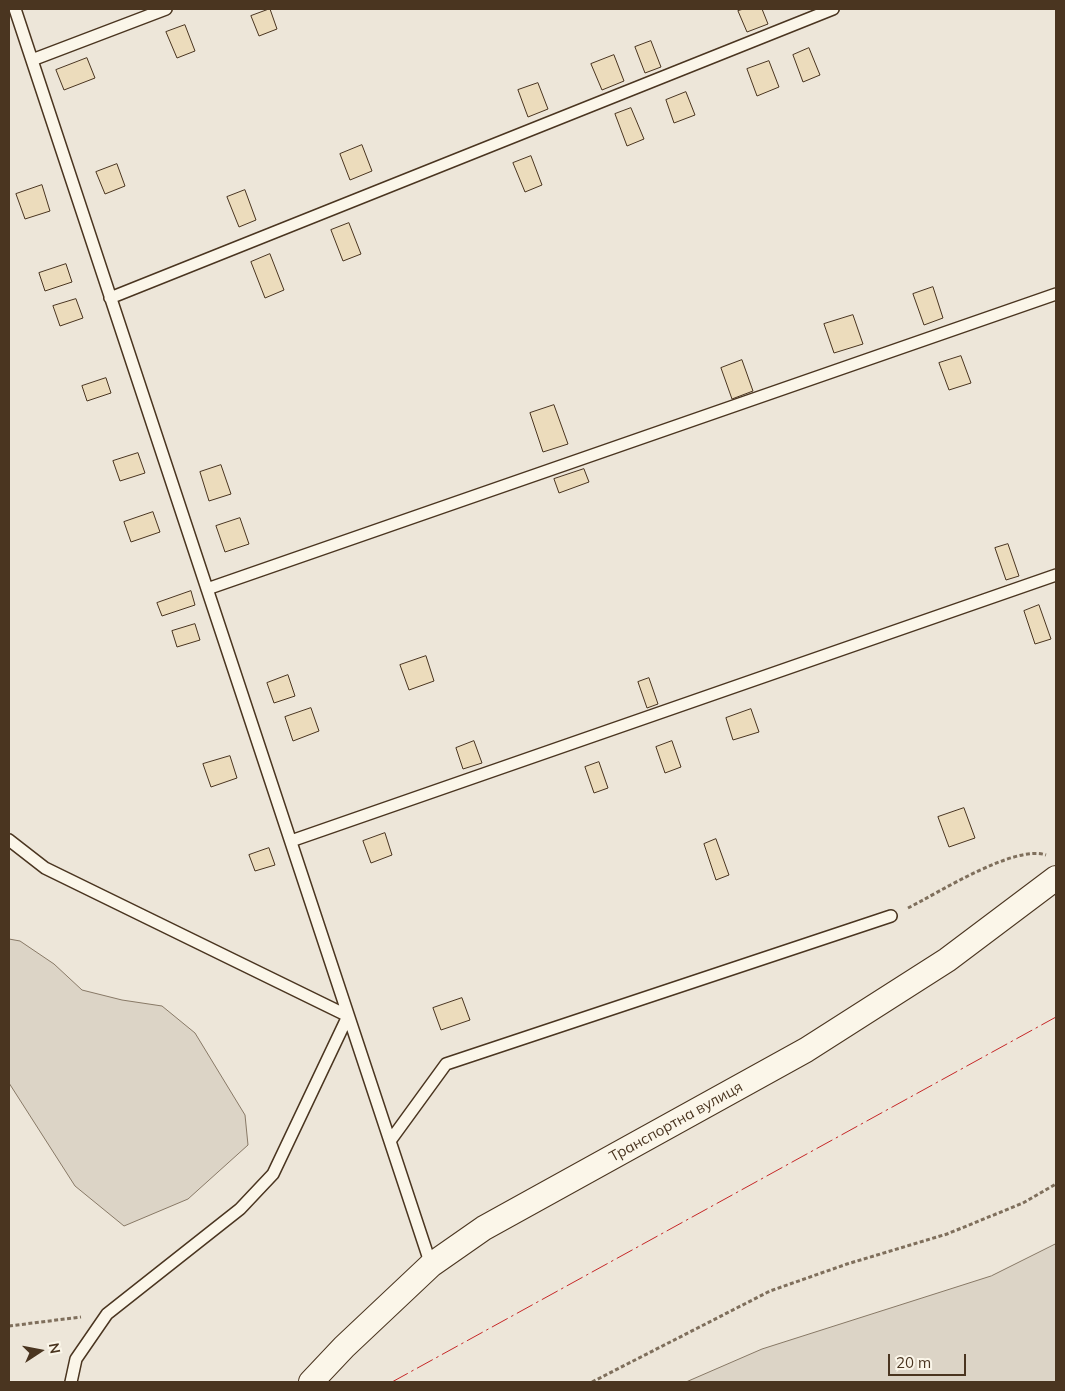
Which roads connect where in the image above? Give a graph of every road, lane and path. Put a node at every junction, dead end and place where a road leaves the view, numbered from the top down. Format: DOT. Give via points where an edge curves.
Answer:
graph roads {
  1 [pos="15,9"];
  2 [pos="166,9"];
  3 [pos="833,9"];
  4 [pos="32,60"];
  5 [pos="1056,294"];
  6 [pos="110,298"];
  7 [pos="1056,575"];
  8 [pos="207,589"];
  9 [pos="9,840"];
  10 [pos="291,841"];
  11 [pos="1048,855"];
  12 [pos="1056,878"];
  13 [pos="891,916"];
  14 [pos="348,1016"];
  15 [pos="390,1141"];
  16 [pos="1056,1184"];
  17 [pos="431,1265"];
  18 [pos="107,1314"];
  19 [pos="9,1326"];
  20 [pos="71,1382"];
  21 [pos="311,1382"];
  22 [pos="592,1382"];
  1 -- 4 [label="lane"];
  2 -- 4 [label="lane"];
  3 -- 6 [label="lane"];
  4 -- 6 [label="lane"];
  5 -- 8 [label="lane"];
  6 -- 8 [label="lane"];
  7 -- 10 [label="lane"];
  8 -- 10 [label="lane"];
  9 -- 14 [label="lane" via="45,868"];
  10 -- 14 [label="lane"];
  11 -- 13 [label="path" via="1040,852 1009,857"];
  12 -- 17 [label="street, Транспортна вулиця" via="947,960 806,1050 484,1228"];
  13 -- 15 [label="lane" via="446,1064"];
  14 -- 15 [label="lane"];
  14 -- 18 [label="lane" via="273,1174 240,1209"];
  15 -- 17 [label="lane"];
  16 -- 22 [label="path" via="1023,1203 948,1234 770,1291"];
  17 -- 21 [label="street, Транспортна вулиця"];
  18 -- 19 [label="path"];
  18 -- 20 [label="lane" via="76,1359"];
}
